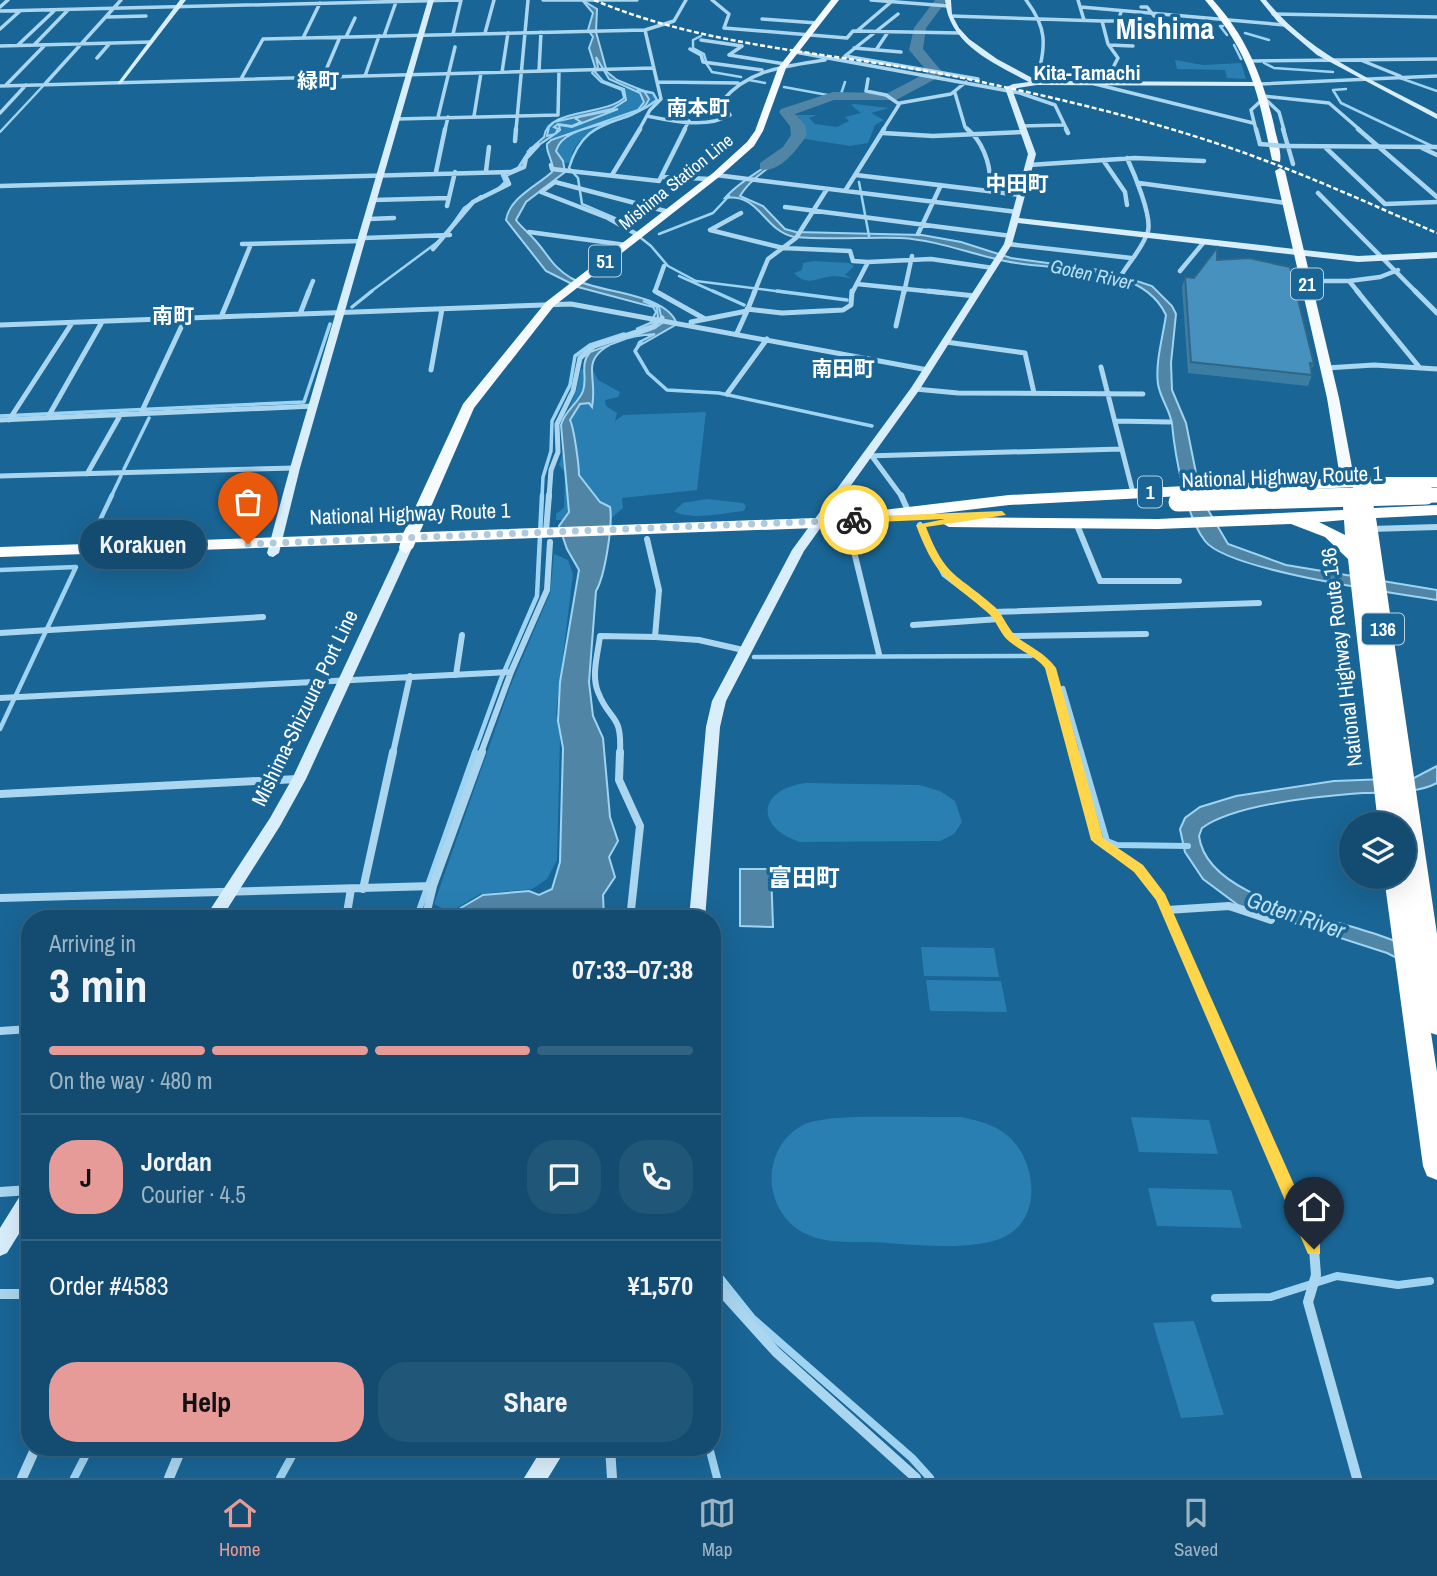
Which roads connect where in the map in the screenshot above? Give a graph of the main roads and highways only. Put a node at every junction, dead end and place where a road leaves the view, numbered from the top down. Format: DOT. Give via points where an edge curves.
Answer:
graph roads {
  1 [pos="835,0"];
  2 [pos="1209,0"];
  3 [pos="1431,482"];
  4 [pos="1354,483"];
  5 [pos="1437,495"];
  6 [pos="1437,510"];
  7 [pos="1002,513"];
  8 [pos="865,519"];
  9 [pos="915,519"];
  10 [pos="1283,519"];
  11 [pos="1361,521"];
  12 [pos="949,522"];
  13 [pos="813,529"];
  14 [pos="613,535"];
  15 [pos="408,542"];
  16 [pos="275,548"];
  17 [pos="0,552"];
  18 [pos="1357,558"];
  19 [pos="0,561"];
  20 [pos="1394,784"];
  21 [pos="1390,812"];
  22 [pos="1399,889"];
  23 [pos="1418,961"];
  24 [pos="1437,1024"];
  25 [pos="1437,1166"];
  1 -- 15 [label="main road, Mishima Station Line / 51" via="783,66 756,136 714,177 550,304 468,407"];
  2 -- 4 [label="main road, 21" via="1243,40 1264,97"];
  3 -- 4 [label="highway, 1"];
  4 -- 9 [label="highway, 1" via="1009,500"];
  4 -- 11 [label="highway, National Highway Route 136 / 136"];
  5 -- 7 [label="highway, National Highway Route 1 / 1, bridge" via="1178,502"];
  6 -- 11 [label="highway, 1"];
  7 -- 8 [label="highway, National Highway Route 1 / 1"];
  7 -- 12 [label="highway, National Highway Route 1 / 1"];
  8 -- 9 [label="highway, 1"];
  8 -- 13 [label="highway, 1"];
  9 -- 12 [label="highway, National Highway Route 1 / 1"];
  9 -- 13 [label="highway, National Highway Route 1 / 1" via="849,531"];
  10 -- 11 [label="highway, 1"];
  10 -- 12 [label="highway, 1" via="1077,525"];
  10 -- 18 [label="highway, 1" via="1332,533"];
  11 -- 18 [label="highway, National Highway Route 136 / 136"];
  11 -- 20 [label="highway, National Highway Route 136 / 136"];
  13 -- 14 [label="highway, 1"];
  13 -- 14 [label="highway, National Highway Route 1 / 1" via="648,539"];
  14 -- 15 [label="highway, National Highway Route 1 / 1"];
  15 -- 16 [label="highway, National Highway Route 1 / 1"];
  16 -- 17 [label="highway, National Highway Route 1 / 1"];
  16 -- 19 [label="highway, National Highway Route 1 / 1"];
  18 -- 20 [label="highway, National Highway Route 136 / 136"];
  20 -- 21 [label="highway, National Highway Route 136 / 136"];
  20 -- 23 [label="highway, National Highway Route 136 / 136"];
  22 -- 23 [label="highway, National Highway Route 136 / 136"];
  23 -- 24 [label="highway, National Highway Route 136 / 136"];
  23 -- 25 [label="highway, National Highway Route 136 / 136"];
}
